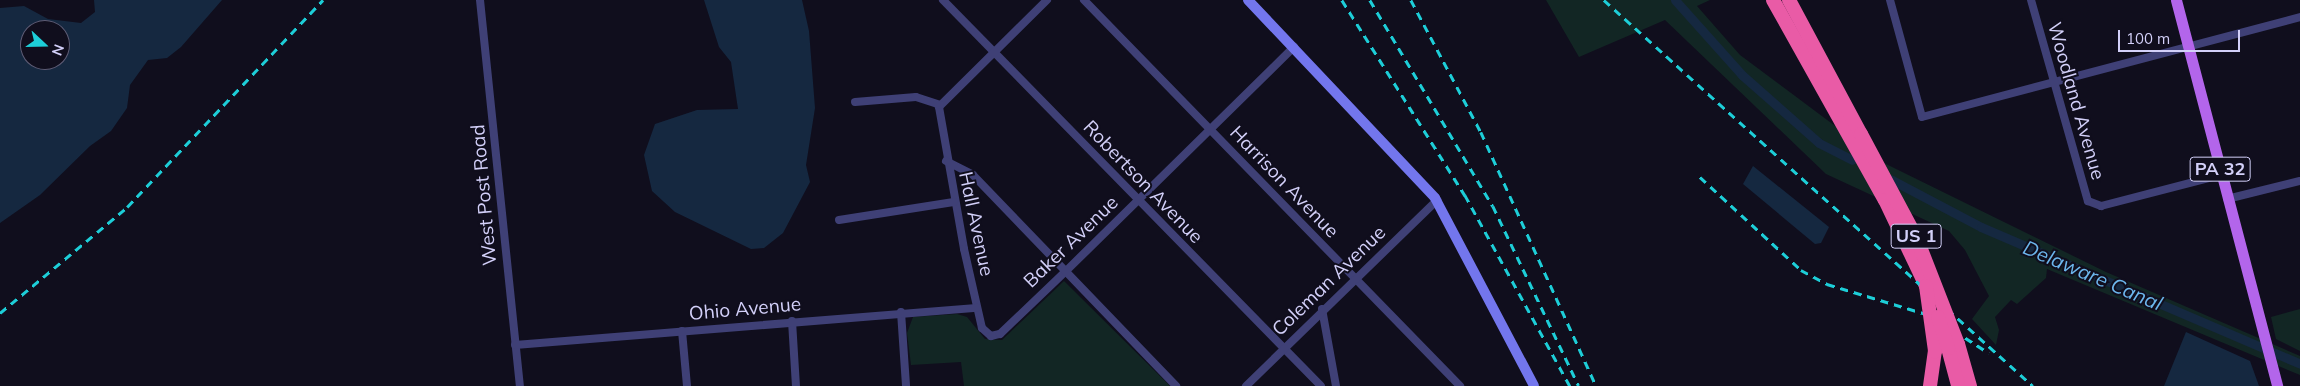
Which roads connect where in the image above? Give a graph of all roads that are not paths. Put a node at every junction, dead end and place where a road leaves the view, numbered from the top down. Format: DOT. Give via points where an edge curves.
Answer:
graph roads {
  1 [pos="480,0"];
  2 [pos="943,0"];
  3 [pos="1047,0"];
  4 [pos="1084,0"];
  5 [pos="1248,0"];
  6 [pos="1773,0"];
  7 [pos="1789,0"];
  8 [pos="1890,0"];
  9 [pos="2031,0"];
  10 [pos="2176,0"];
  11 [pos="2300,17"];
  12 [pos="2188,46"];
  13 [pos="1294,47"];
  14 [pos="994,53"];
  15 [pos="2053,82"];
  16 [pos="856,102"];
  17 [pos="940,105"];
  18 [pos="1210,130"];
  19 [pos="1856,137"];
  20 [pos="946,162"];
  21 [pos="2221,175"];
  22 [pos="2300,182"];
  23 [pos="2228,199"];
  24 [pos="1138,200"];
  25 [pos="1437,200"];
  26 [pos="954,202"];
  27 [pos="838,220"];
  28 [pos="1066,271"];
  29 [pos="1355,278"];
  30 [pos="978,308"];
  31 [pos="1322,309"];
  32 [pos="901,312"];
  33 [pos="792,321"];
  34 [pos="682,330"];
  35 [pos="1000,334"];
  36 [pos="516,345"];
  37 [pos="1283,348"];
  38 [pos="1947,348"];
  39 [pos="1964,363"];
  40 [pos="520,386"];
  41 [pos="687,386"];
  42 [pos="796,386"];
  43 [pos="906,386"];
  44 [pos="1176,386"];
  45 [pos="1246,386"];
  46 [pos="1321,386"];
  47 [pos="1336,386"];
  48 [pos="1460,386"];
  49 [pos="1534,386"];
  50 [pos="1930,386"];
  51 [pos="1958,386"];
  52 [pos="1970,386"];
  53 [pos="1974,386"];
  54 [pos="2277,386"];
  1 -- 36 [label="street, West Post Road"];
  2 -- 14 [label="street, Robertson Avenue"];
  3 -- 14 [label="street"];
  4 -- 18 [label="street, Harrison Avenue"];
  5 -- 13 [label="main road"];
  6 -- 19 [label="highway, US 1"];
  7 -- 19 [label="highway, US 1"];
  8 -- 15 [label="street" via="1922,117"];
  9 -- 15 [label="street, Woodland Avenue"];
  10 -- 12 [label="main road, PA 32"];
  11 -- 12 [label="street"];
  12 -- 15 [label="street"];
  12 -- 21 [label="main road, PA 32"];
  13 -- 18 [label="street, Baker Avenue"];
  13 -- 25 [label="main road"];
  14 -- 17 [label="street"];
  14 -- 24 [label="street, Robertson Avenue"];
  15 -- 21 [label="street, Woodland Avenue" via="2086,196 2097,206"];
  16 -- 17 [label="street" via="916,97"];
  17 -- 20 [label="street, Hall Avenue"];
  18 -- 24 [label="street, Baker Avenue"];
  18 -- 29 [label="street, Harrison Avenue"];
  19 -- 38 [label="highway, US 1, bridge" via="1926,286"];
  19 -- 38 [label="highway, US 1, bridge" via="1924,254"];
  20 -- 26 [label="street, Hall Avenue"];
  20 -- 28 [label="street" via="973,175"];
  21 -- 23 [label="main road, PA 32"];
  22 -- 23 [label="street"];
  23 -- 54 [label="main road, PA 32"];
  24 -- 28 [label="street, Baker Avenue"];
  24 -- 37 [label="street, Robertson Avenue"];
  25 -- 29 [label="street, Coleman Avenue"];
  25 -- 49 [label="main road"];
  26 -- 27 [label="street"];
  26 -- 30 [label="street, Hall Avenue"];
  28 -- 35 [label="street, Baker Avenue"];
  28 -- 44 [label="street"];
  29 -- 31 [label="street, Coleman Avenue"];
  29 -- 48 [label="street, Harrison Avenue"];
  30 -- 32 [label="street, Ohio Avenue"];
  30 -- 35 [label="street, Hall Avenue" via="985,332"];
  31 -- 37 [label="street, Coleman Avenue"];
  31 -- 47 [label="street"];
  32 -- 33 [label="street, Ohio Avenue"];
  32 -- 43 [label="street"];
  33 -- 34 [label="street, Ohio Avenue"];
  33 -- 42 [label="street"];
  34 -- 36 [label="street, Ohio Avenue"];
  34 -- 41 [label="street"];
  36 -- 40 [label="street, West Post Road"];
  37 -- 45 [label="street, Coleman Avenue"];
  37 -- 46 [label="street, Robertson Avenue"];
  38 -- 39 [label="highway, US 1"];
  38 -- 50 [label="highway"];
  38 -- 51 [label="highway, US 1"];
  39 -- 52 [label="highway, US 1"];
  39 -- 53 [label="highway"];
}
